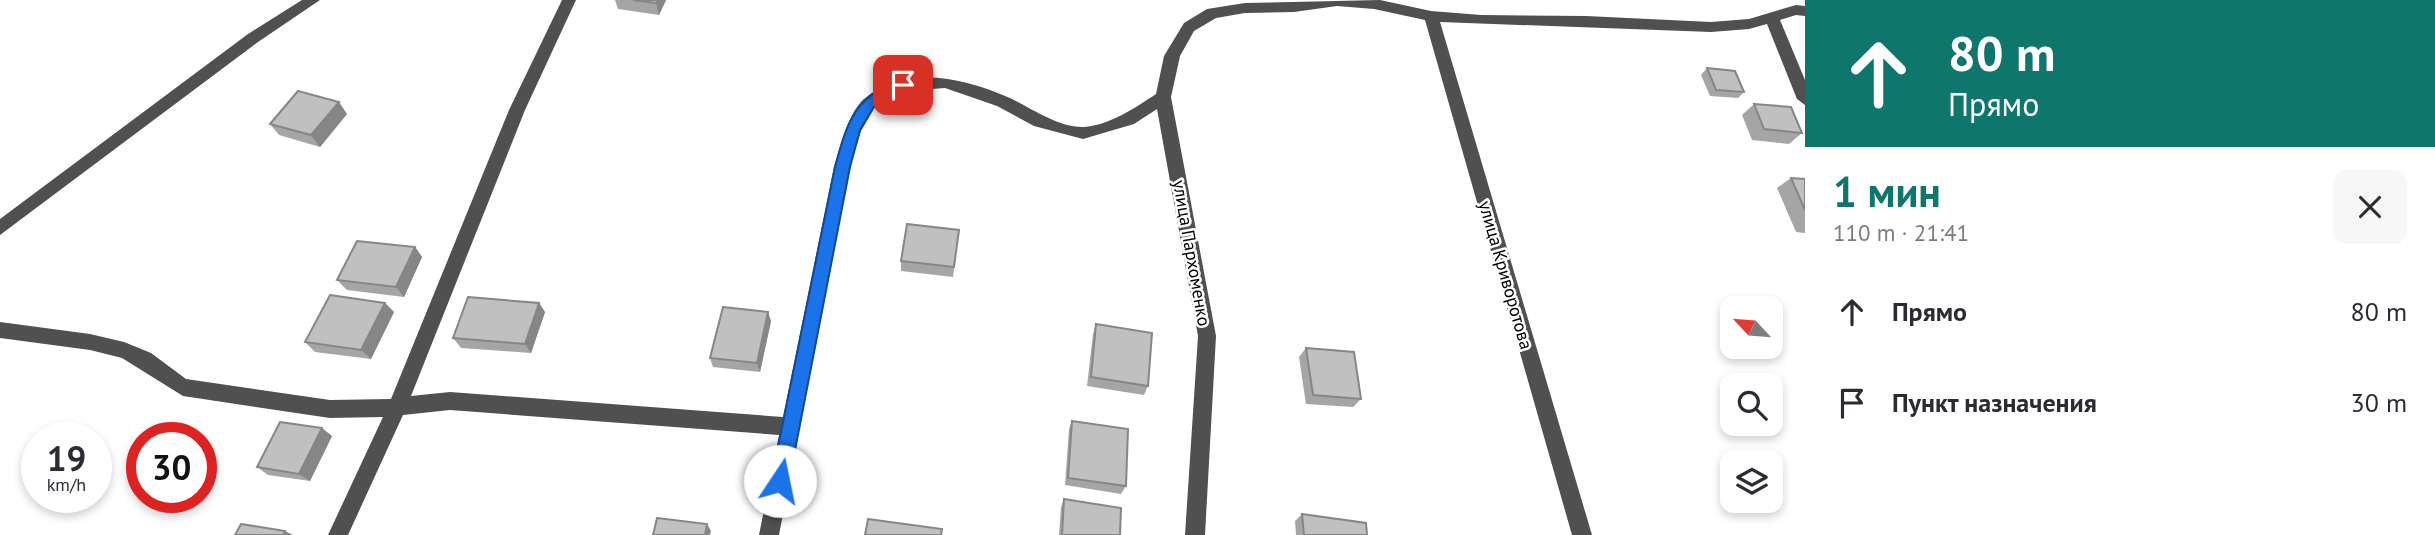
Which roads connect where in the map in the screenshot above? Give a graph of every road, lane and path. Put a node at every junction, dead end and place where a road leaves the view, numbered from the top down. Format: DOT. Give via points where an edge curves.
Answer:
graph roads {
  1 [pos="313,0"];
  2 [pos="569,0"];
  3 [pos="1805,10"];
  4 [pos="1431,16"];
  5 [pos="1771,17"];
  6 [pos="1163,97"];
  7 [pos="1805,99"];
  8 [pos="0,228"];
  9 [pos="0,330"];
  10 [pos="398,405"];
  11 [pos="790,427"];
  12 [pos="338,535"];
  13 [pos="769,535"];
  14 [pos="1195,535"];
  15 [pos="1582,535"];
  1 -- 8 [label="street" via="253,37"];
  2 -- 10 [label="street" via="517,110"];
  3 -- 5 [label="street"];
  4 -- 5 [label="street" via="1711,27"];
  4 -- 6 [label="street" via="1337,1 1212,13 1189,27 1172,56"];
  4 -- 15 [label="street, улица Криворотова"];
  5 -- 7 [label="street"];
  6 -- 11 [label="street" via="1128,120 1083,133 1040,122 1003,102 946,82 903,85 869,104 853,130 842,167"];
  6 -- 14 [label="street, улица Пархоменко" via="1207,335"];
  9 -- 10 [label="street" via="139,356 183,387 330,409"];
  10 -- 11 [label="street" via="450,401"];
  10 -- 12 [label="street"];
  11 -- 13 [label="street"];
}
